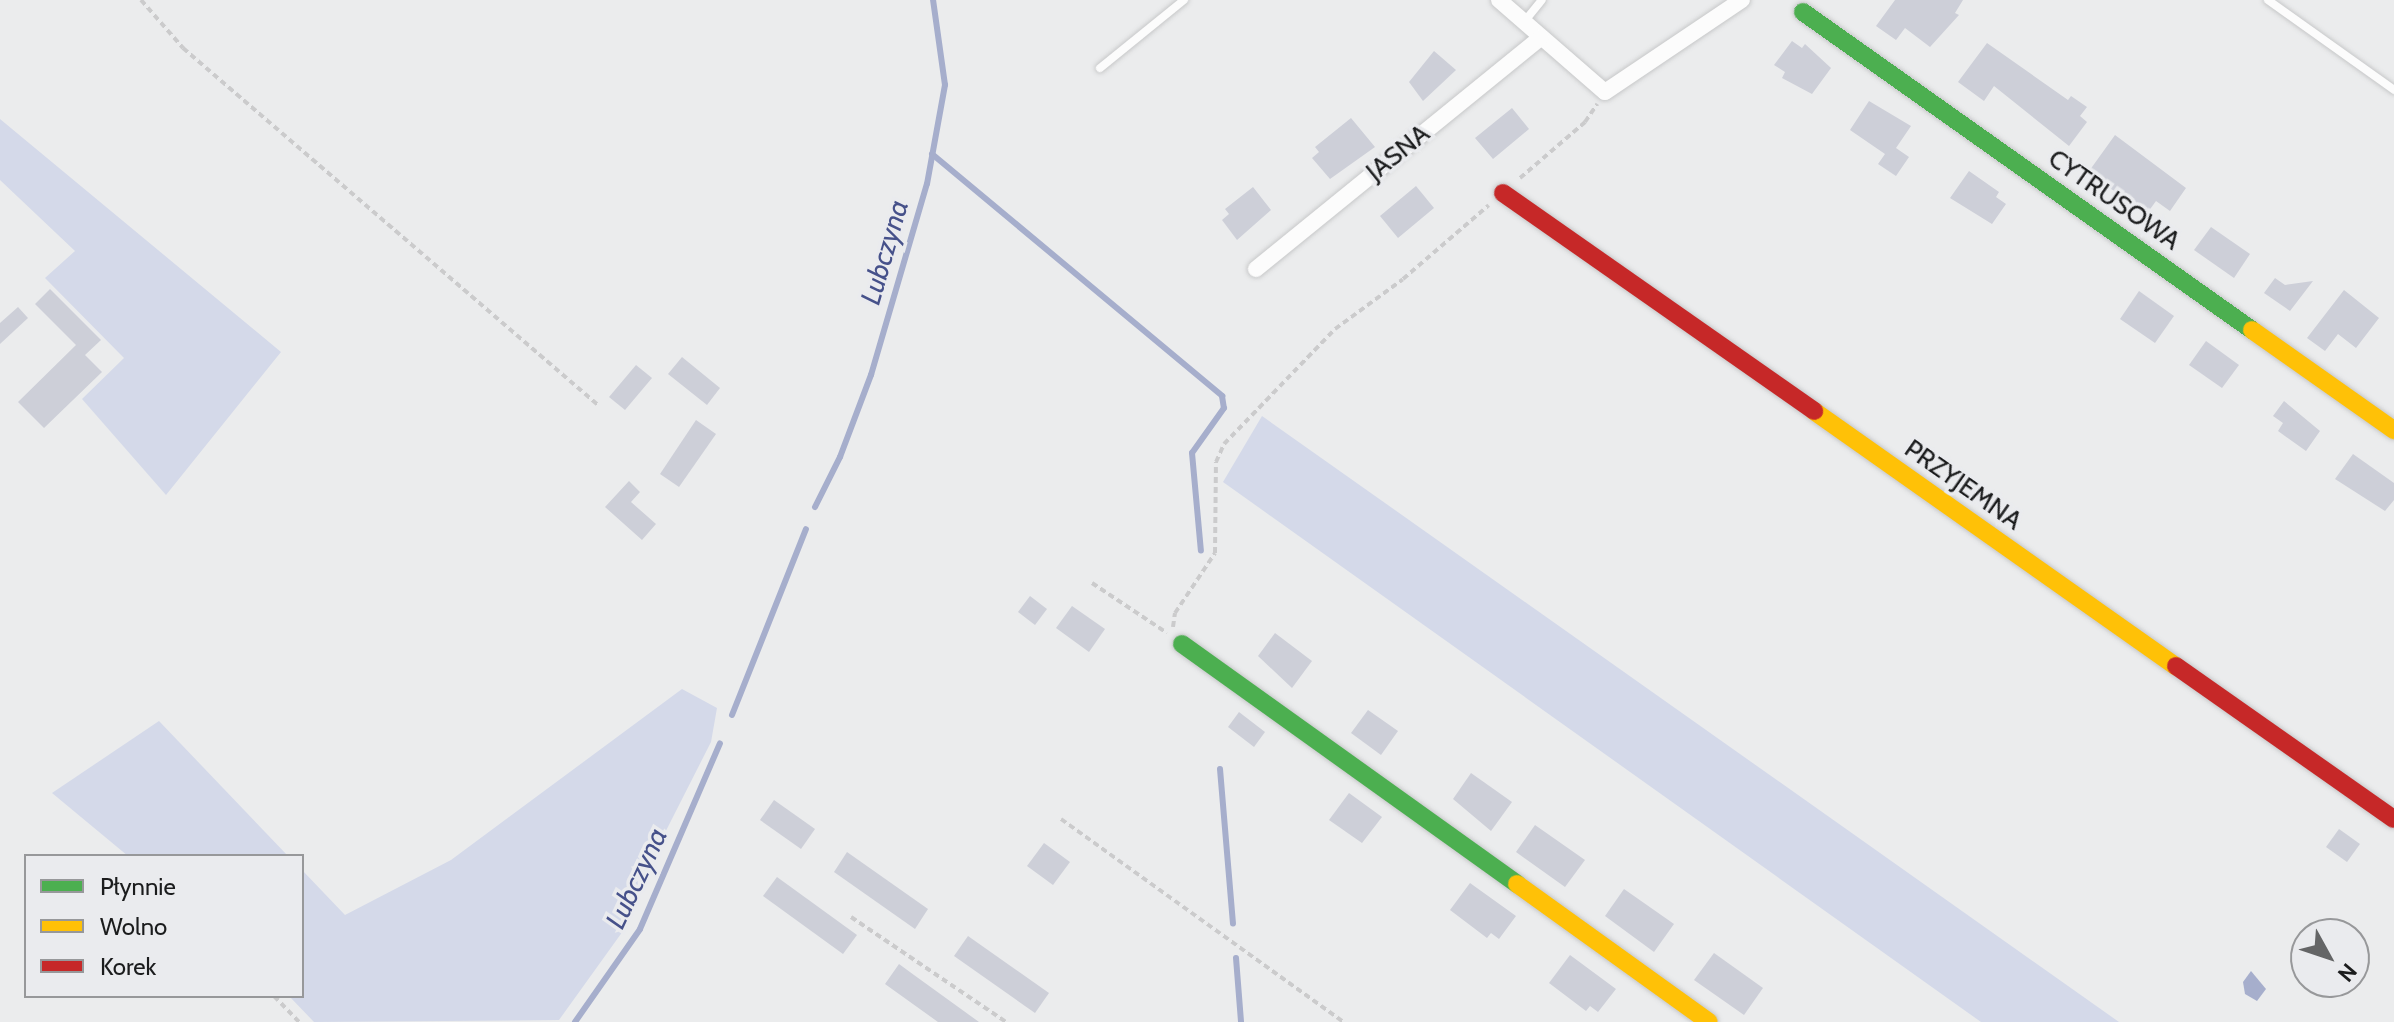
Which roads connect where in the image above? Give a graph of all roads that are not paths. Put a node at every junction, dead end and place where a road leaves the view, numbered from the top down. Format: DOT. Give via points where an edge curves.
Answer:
graph roads {
  1 [pos="1184,0"];
  2 [pos="1499,0"];
  3 [pos="1542,0"];
  4 [pos="1742,0"];
  5 [pos="2268,0"];
  6 [pos="1803,12"];
  7 [pos="1524,22"];
  8 [pos="1541,37"];
  9 [pos="1100,68"];
  10 [pos="2394,90"];
  11 [pos="1503,193"];
  12 [pos="1256,269"];
  13 [pos="2394,430"];
  14 [pos="1182,644"];
  15 [pos="2394,819"];
  16 [pos="1709,1022"];
  1 -- 9 [label="lane"];
  2 -- 7 [label="street"];
  3 -- 7 [label="lane"];
  4 -- 8 [label="street" via="1605,92"];
  5 -- 10 [label="lane"];
  6 -- 13 [label="street, CYTRUSOWA"];
  7 -- 8 [label="street"];
  8 -- 12 [label="street, JASNA"];
  11 -- 15 [label="street, PRZYJEMNA"];
  14 -- 16 [label="street"];
}
